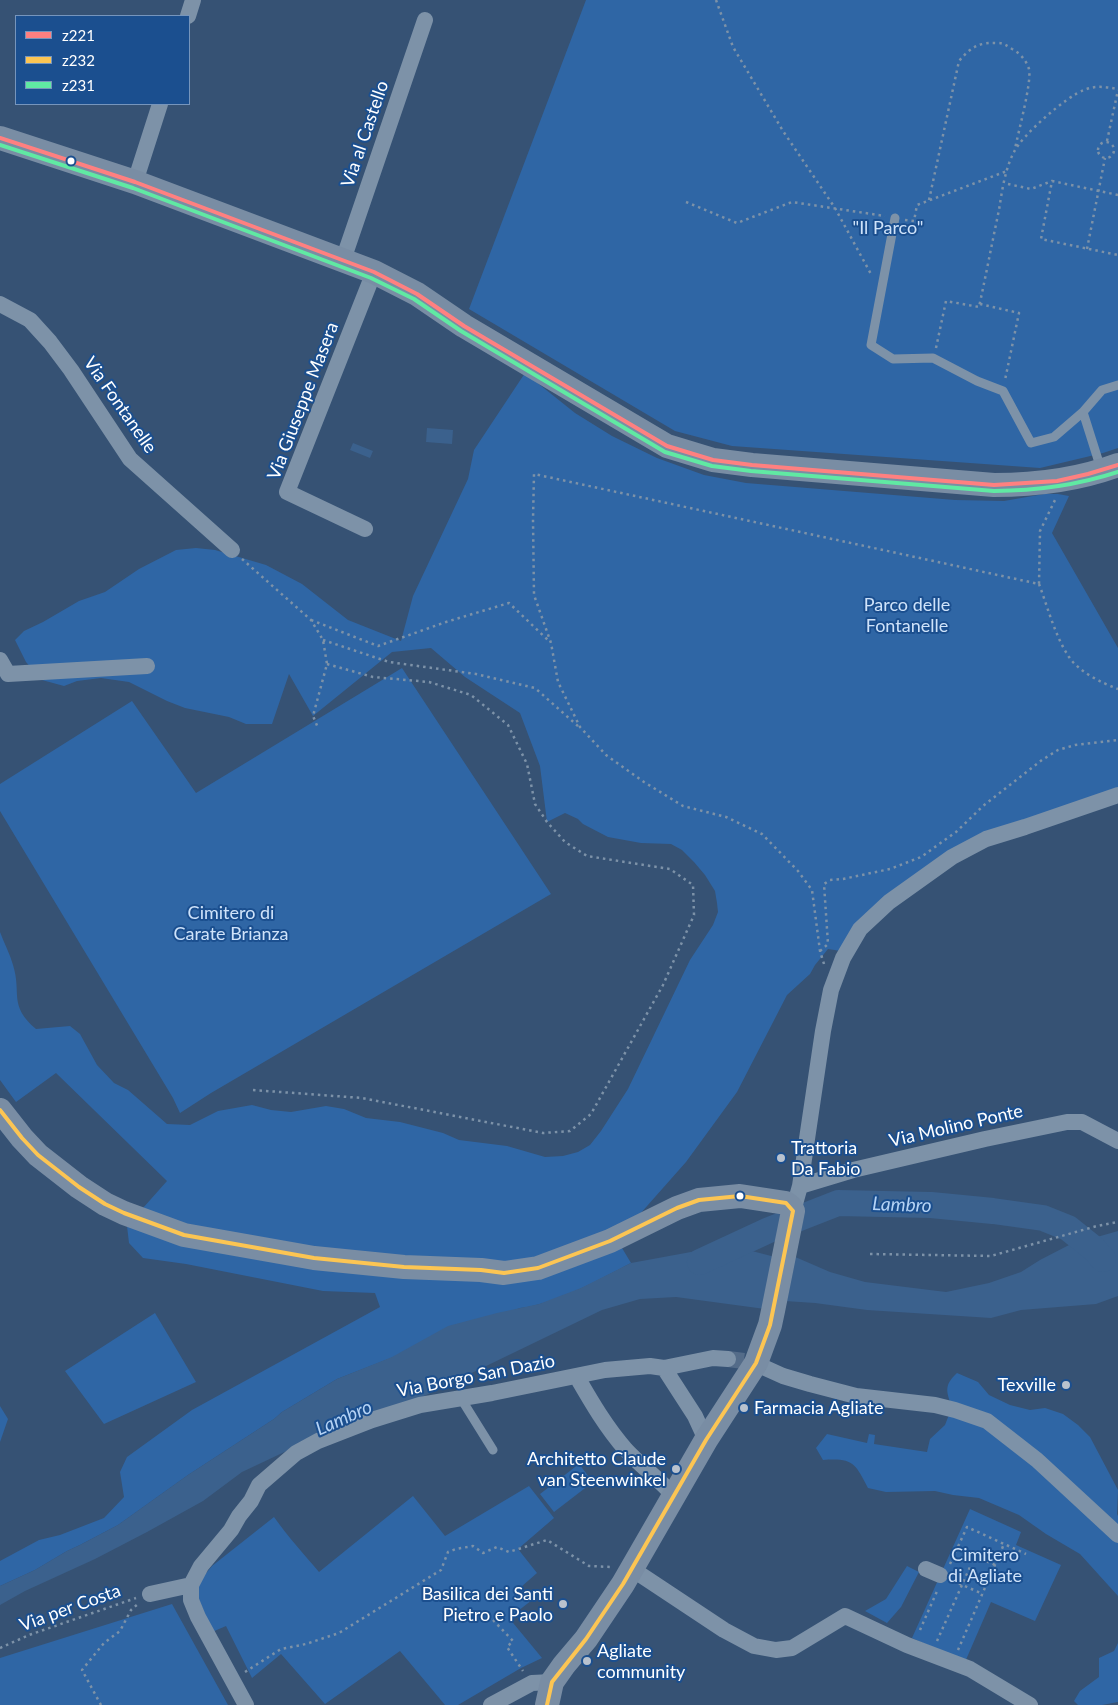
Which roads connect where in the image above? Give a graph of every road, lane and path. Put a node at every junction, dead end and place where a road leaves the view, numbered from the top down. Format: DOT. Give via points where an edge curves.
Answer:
graph roads {
  1 [pos="193,0"];
  2 [pos="716,0"];
  3 [pos="188,15"];
  4 [pos="425,20"];
  5 [pos="1118,90"];
  6 [pos="160,105"];
  7 [pos="0,138"];
  8 [pos="1107,141"];
  9 [pos="1014,150"];
  10 [pos="1105,158"];
  11 [pos="1007,171"];
  12 [pos="1052,180"];
  13 [pos="134,182"];
  14 [pos="1008,184"];
  15 [pos="1099,190"];
  16 [pos="1118,195"];
  17 [pos="929,200"];
  18 [pos="686,202"];
  19 [pos="924,202"];
  20 [pos="835,208"];
  21 [pos="895,218"];
  22 [pos="1087,249"];
  23 [pos="1118,256"];
  24 [pos="342,260"];
  25 [pos="374,272"];
  26 [pos="881,293"];
  27 [pos="0,304"];
  28 [pos="980,304"];
  29 [pos="933,358"];
  30 [pos="1118,385"];
  31 [pos="1003,391"];
  32 [pos="1083,412"];
  33 [pos="1110,468"];
  34 [pos="1058,481"];
  35 [pos="365,529"];
  36 [pos="232,550"];
  37 [pos="1039,584"];
  38 [pos="311,620"];
  39 [pos="323,640"];
  40 [pos="551,643"];
  41 [pos="0,660"];
  42 [pos="327,664"];
  43 [pos="147,666"];
  44 [pos="1118,689"];
  45 [pos="580,727"];
  46 [pos="318,728"];
  47 [pos="1118,740"];
  48 [pos="1118,795"];
  49 [pos="820,951"];
  50 [pos="831,990"];
  51 [pos="253,1090"];
  52 [pos="0,1110"];
  53 [pos="1118,1141"];
  54 [pos="800,1186"];
  55 [pos="794,1211"];
  56 [pos="1118,1222"];
  57 [pos="870,1254"];
  58 [pos="728,1359"];
  59 [pos="754,1363"];
  60 [pos="664,1368"];
  61 [pos="577,1376"];
  62 [pos="460,1397"];
  63 [pos="706,1440"];
  64 [pos="493,1450"];
  65 [pos="674,1496"];
  66 [pos="1118,1535"];
  67 [pos="1004,1544"];
  68 [pos="957,1548"];
  69 [pos="1026,1554"];
  70 [pos="995,1565"];
  71 [pos="970,1567"];
  72 [pos="632,1569"];
  73 [pos="936,1573"];
  74 [pos="191,1585"];
  75 [pos="962,1585"];
  76 [pos="150,1594"];
  77 [pos="983,1594"];
  78 [pos="493,1620"];
  79 [pos="920,1630"];
  80 [pos="936,1641"];
  81 [pos="0,1648"];
  82 [pos="958,1650"];
  83 [pos="521,1668"];
  84 [pos="232,1679"];
  85 [pos="552,1682"];
  86 [pos="101,1705"];
  87 [pos="246,1705"];
  88 [pos="490,1705"];
  89 [pos="547,1705"];
  90 [pos="1030,1705"];
  1 -- 3 [label="street"];
  2 -- 20 [label="path" via="733,47 783,131"];
  4 -- 24 [label="street, Via al Castello"];
  5 -- 8 [label="path"];
  5 -- 9 [label="path" via="1098,86 1067,98"];
  6 -- 13 [label="street"];
  7 -- 13 [label="street"];
  8 -- 10 [label="path" via="1098,148"];
  8 -- 10 [label="path" via="1114,150 1112,156"];
  9 -- 11 [label="path"];
  9 -- 17 [label="path" via="1029,70 1024,59 1002,43 979,44 958,61"];
  10 -- 15 [label="path"];
  11 -- 17 [label="path"];
  11 -- 28 [label="path"];
  12 -- 14 [label="path" via="1031,189"];
  12 -- 15 [label="path"];
  12 -- 22 [label="path" via="1041,239"];
  13 -- 24 [label="street"];
  15 -- 16 [label="path"];
  15 -- 22 [label="path"];
  17 -- 19 [label="path"];
  18 -- 20 [label="path" via="737,223 792,202"];
  20 -- 26 [label="path"];
  21 -- 26 [label="lane"];
  22 -- 23 [label="path"];
  24 -- 25 [label="street"];
  25 -- 34 [label="street" via="417,294 464,326 667,446 713,460 752,465 994,485"];
  25 -- 35 [label="street, Via Giuseppe Masera" via="287,492"];
  26 -- 29 [label="lane" via="871,345 893,359"];
  27 -- 36 [label="street, Via Fontanelle" via="30,320 50,342 130,459"];
  28 -- 29 [label="path" via="979,307 946,301"];
  28 -- 31 [label="path" via="1019,313"];
  29 -- 31 [label="lane"];
  30 -- 32 [label="lane" via="1102,390"];
  31 -- 32 [label="lane" via="1030,443 1054,437"];
  32 -- 33 [label="lane"];
  33 -- 34 [label="street"];
  34 -- 37 [label="path" via="1058,494 1040,531"];
  36 -- 38 [label="path"];
  37 -- 40 [label="path" via="534,474 534,595"];
  37 -- 44 [label="path" via="1070,658 1079,668"];
  38 -- 39 [label="path"];
  38 -- 40 [label="path" via="378,646 509,603"];
  39 -- 42 [label="path"];
  39 -- 45 [label="path" via="389,662 476,674 535,688"];
  40 -- 45 [label="path" via="558,682"];
  41 -- 43 [label="street" via="8,674"];
  42 -- 46 [label="path" via="313,716"];
  42 -- 51 [label="path" via="374,677 429,682 471,695 508,724 527,764 535,804 565,842 587,856 670,869 693,885 694,915 663,984 591,1114 570,1131 543,1133 362,1098"];
  45 -- 49 [label="path" via="606,755 683,806 726,817 762,834 812,890"];
  47 -- 49 [label="path" via="1058,750 921,857 890,869 830,880 824,884 828,944"];
  48 -- 50 [label="street" via="986,839 952,857 889,902 860,929 843,958"];
  49 -- 50 [label="path"];
  50 -- 54 [label="street"];
  52 -- 55 [label="street" via="38,1155 79,1187 124,1214 184,1235 314,1258 504,1273 538,1268 610,1241 699,1200 740,1196 786,1203"];
  53 -- 54 [label="street, Via Molino Ponte" via="1082,1122 1067,1122 853,1170"];
  54 -- 55 [label="street"];
  55 -- 59 [label="street" via="770,1325"];
  56 -- 57 [label="path" via="991,1256"];
  58 -- 60 [label="street, Via Borgo San Dazio" via="713,1358"];
  59 -- 63 [label="street"];
  59 -- 66 [label="street" via="783,1376 856,1396 935,1405 987,1421 1037,1460"];
  60 -- 61 [label="street, Via Borgo San Dazio" via="605,1370"];
  60 -- 63 [label="street" via="695,1416"];
  61 -- 62 [label="street, Via Borgo San Dazio"];
  61 -- 65 [label="street" via="608,1429"];
  62 -- 64 [label="lane"];
  62 -- 74 [label="street, Via Borgo San Dazio" via="372,1420 296,1453 259,1485"];
  63 -- 65 [label="street"];
  65 -- 72 [label="street"];
  67 -- 68 [label="path" via="967,1527"];
  67 -- 69 [label="path"];
  67 -- 70 [label="path"];
  68 -- 70 [label="path"];
  68 -- 73 [label="path"];
  70 -- 77 [label="path"];
  71 -- 75 [label="path"];
  72 -- 84 [label="path" via="590,1566 547,1540 509,1552 497,1547 483,1553 473,1546 456,1549 448,1552 442,1570 339,1633 281,1648"];
  72 -- 85 [label="street" via="586,1640"];
  72 -- 90 [label="street" via="754,1646 776,1650 792,1648 845,1616 970,1669"];
  73 -- 75 [label="path"];
  73 -- 79 [label="path"];
  74 -- 76 [label="street"];
  74 -- 84 [label="street" via="191,1600"];
  75 -- 77 [label="path"];
  75 -- 80 [label="path"];
  76 -- 81 [label="path, Via per Costa"];
  76 -- 86 [label="path" via="131,1610 120,1631 82,1670"];
  77 -- 82 [label="path"];
  78 -- 83 [label="path" via="513,1641 507,1647"];
  84 -- 87 [label="street"];
  85 -- 88 [label="street" via="532,1683"];
  85 -- 89 [label="street"];
}
